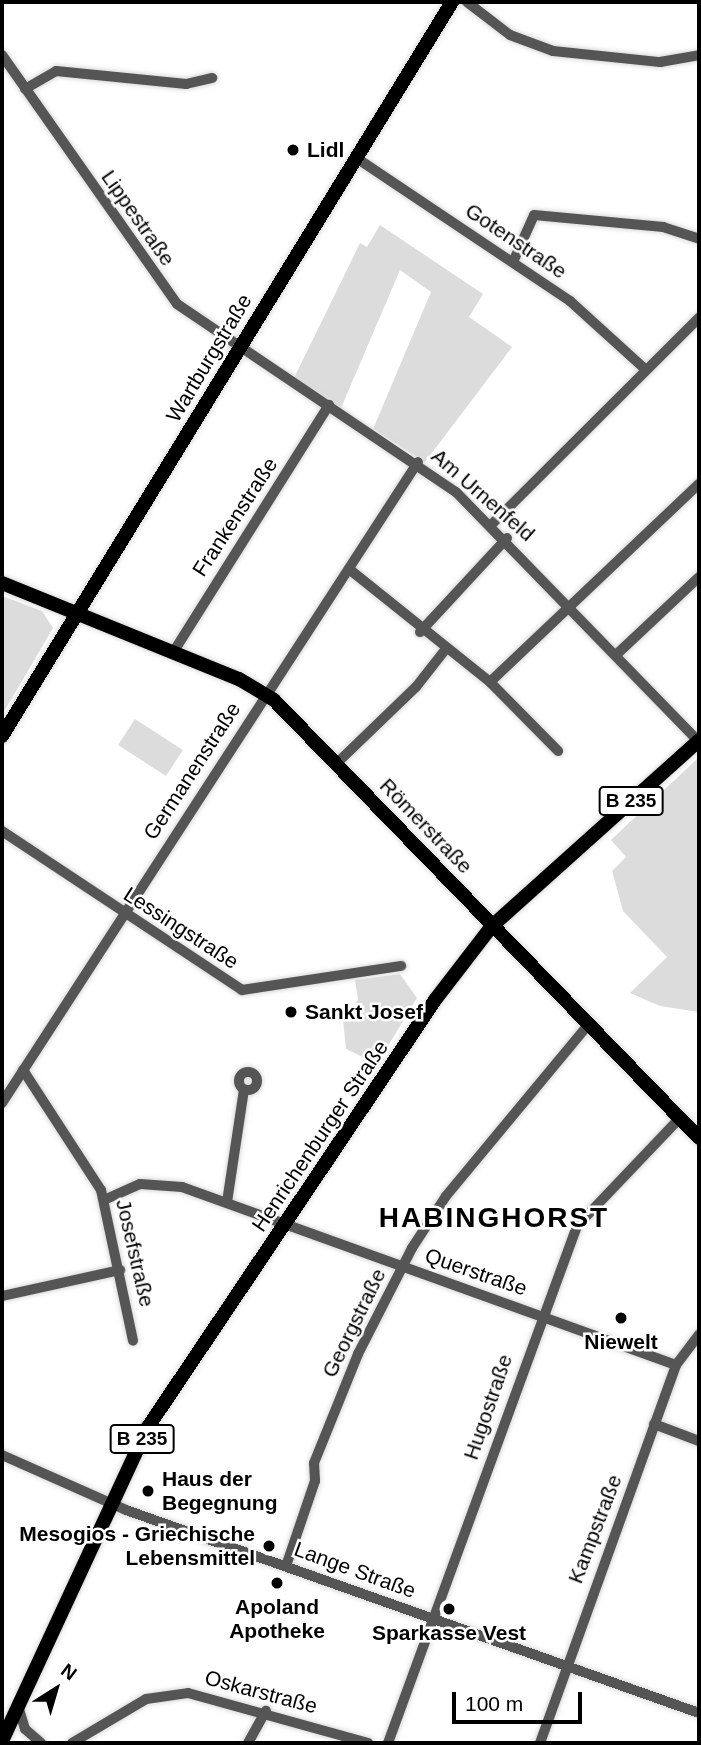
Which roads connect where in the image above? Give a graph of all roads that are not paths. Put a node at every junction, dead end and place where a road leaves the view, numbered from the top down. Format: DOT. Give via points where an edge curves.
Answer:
graph roads {
  1 [pos="452,2"];
  2 [pos="467,2"];
  3 [pos="2,55"];
  4 [pos="699,55"];
  5 [pos="212,78"];
  6 [pos="25,89"];
  7 [pos="355,157"];
  8 [pos="699,239"];
  9 [pos="513,262"];
  10 [pos="699,318"];
  11 [pos="240,347"];
  12 [pos="645,369"];
  13 [pos="329,405"];
  14 [pos="418,462"];
  15 [pos="699,484"];
  16 [pos="493,523"];
  17 [pos="507,538"];
  18 [pos="349,569"];
  19 [pos="699,577"];
  20 [pos="2,583"];
  21 [pos="571,605"];
  22 [pos="76,613"];
  23 [pos="420,632"];
  24 [pos="445,650"];
  25 [pos="174,651"];
  26 [pos="617,654"];
  27 [pos="490,682"];
  28 [pos="265,693"];
  29 [pos="2,736"];
  30 [pos="699,740"];
  31 [pos="558,751"];
  32 [pos="337,763"];
  33 [pos="2,831"];
  34 [pos="124,913"];
  35 [pos="492,926"];
  36 [pos="401,966"];
  37 [pos="588,1025"];
  38 [pos="23,1070"];
  39 [pos="244,1090"];
  40 [pos="2,1103"];
  41 [pos="680,1118"];
  42 [pos="699,1138"];
  43 [pos="104,1200"];
  44 [pos="227,1202"];
  45 [pos="286,1223"];
  46 [pos="403,1266"];
  47 [pos="120,1270"];
  48 [pos="2,1296"];
  49 [pos="541,1315"];
  50 [pos="699,1335"];
  51 [pos="133,1341"];
  52 [pos="676,1365"];
  53 [pos="654,1424"];
  54 [pos="699,1441"];
  55 [pos="2,1455"];
  56 [pos="108,1503"];
  57 [pos="286,1566"];
  58 [pos="433,1619"];
  59 [pos="564,1666"];
  60 [pos="18,1706"];
  61 [pos="265,1713"];
  62 [pos="699,1713"];
  63 [pos="2,1741"];
  64 [pos="41,1743"];
  65 [pos="72,1743"];
  66 [pos="248,1743"];
  67 [pos="368,1743"];
  68 [pos="388,1743"];
  69 [pos="540,1743"];
  1 -- 7 [label="main road, Wartburgstraße"];
  2 -- 4 [label="street" via="510,35 553,51 660,62"];
  3 -- 6 [label="street, Lippestraße"];
  5 -- 6 [label="street" via="186,84 56,71"];
  6 -- 11 [label="street, Lippestraße" via="170,296"];
  7 -- 9 [label="street, Gotenstraße"];
  7 -- 11 [label="main road, Wartburgstraße"];
  8 -- 9 [label="street" via="663,227 534,215"];
  9 -- 12 [label="street, Gotenstraße" via="597,323"];
  10 -- 12 [label="street"];
  11 -- 13 [label="street, Am Urnenfeld"];
  11 -- 22 [label="main road, Wartburgstraße"];
  12 -- 16 [label="street"];
  13 -- 14 [label="street, Am Urnenfeld"];
  13 -- 25 [label="street, Frankenstraße"];
  14 -- 16 [label="street, Am Urnenfeld"];
  14 -- 18 [label="street, Germanenstraße"];
  15 -- 21 [label="street"];
  16 -- 17 [label="street, Am Urnenfeld"];
  17 -- 21 [label="street, Am Urnenfeld"];
  17 -- 23 [label="street"];
  18 -- 23 [label="street"];
  18 -- 28 [label="street, Germanenstraße"];
  19 -- 26 [label="street"];
  20 -- 22 [label="main road, Römerstraße"];
  21 -- 26 [label="street, Am Urnenfeld"];
  21 -- 27 [label="street"];
  22 -- 25 [label="main road, Römerstraße"];
  22 -- 29 [label="main road, Wartburgstraße"];
  23 -- 24 [label="street"];
  24 -- 27 [label="street"];
  24 -- 32 [label="street" via="416,687"];
  25 -- 28 [label="main road, Römerstraße"];
  26 -- 30 [label="street, Am Urnenfeld"];
  27 -- 31 [label="street"];
  28 -- 32 [label="main road, Römerstraße"];
  28 -- 34 [label="street, Germanenstraße"];
  30 -- 35 [label="main road, Henrichenburger Straße / B 235"];
  32 -- 35 [label="main road, Römerstraße"];
  33 -- 34 [label="street, Lessingstraße"];
  34 -- 36 [label="street, Lessingstraße" via="242,990"];
  34 -- 38 [label="street, Germanenstraße"];
  35 -- 37 [label="main road, Römerstraße"];
  35 -- 45 [label="main road, Henrichenburger Straße / B 235" via="435,1000"];
  37 -- 41 [label="main road, Römerstraße"];
  37 -- 46 [label="street, Georgstraße" via="446,1196"];
  38 -- 40 [label="street, Germanenstraße"];
  38 -- 43 [label="street, Josefstraße"];
  39 -- 44 [label="street"];
  41 -- 42 [label="main road, Römerstraße"];
  41 -- 49 [label="street, Hugostraße" via="577,1226"];
  43 -- 44 [label="street, Querstraße" via="157,1182"];
  43 -- 47 [label="street, Josefstraße"];
  44 -- 45 [label="street, Querstraße"];
  45 -- 46 [label="street, Querstraße"];
  45 -- 56 [label="main road, Henrichenburger Straße / B 235" via="155,1417"];
  46 -- 49 [label="street, Querstraße"];
  46 -- 57 [label="street, Georgstraße" via="358,1354 318,1452"];
  47 -- 48 [label="street"];
  47 -- 51 [label="street, Josefstraße"];
  49 -- 52 [label="street, Querstraße"];
  49 -- 58 [label="street, Hugostraße"];
  50 -- 52 [label="street, Kampstraße"];
  52 -- 53 [label="street, Kampstraße"];
  53 -- 54 [label="street"];
  53 -- 59 [label="street, Kampstraße"];
  55 -- 56 [label="street, Lange Straße"];
  56 -- 57 [label="street, Lange Straße"];
  56 -- 60 [label="main road, B 235"];
  57 -- 58 [label="street, Lange Straße"];
  58 -- 59 [label="street, Lange Straße"];
  58 -- 68 [label="street, Hugostraße"];
  59 -- 62 [label="street, Lange Straße"];
  59 -- 69 [label="street, Kampstraße"];
  60 -- 63 [label="main road, B 235"];
  60 -- 64 [label="street" via="25,1729"];
  61 -- 65 [label="street, Oskarstraße" via="216,1697 160,1696 91,1727"];
  61 -- 66 [label="street"];
  61 -- 67 [label="street, Oskarstraße"];
}
